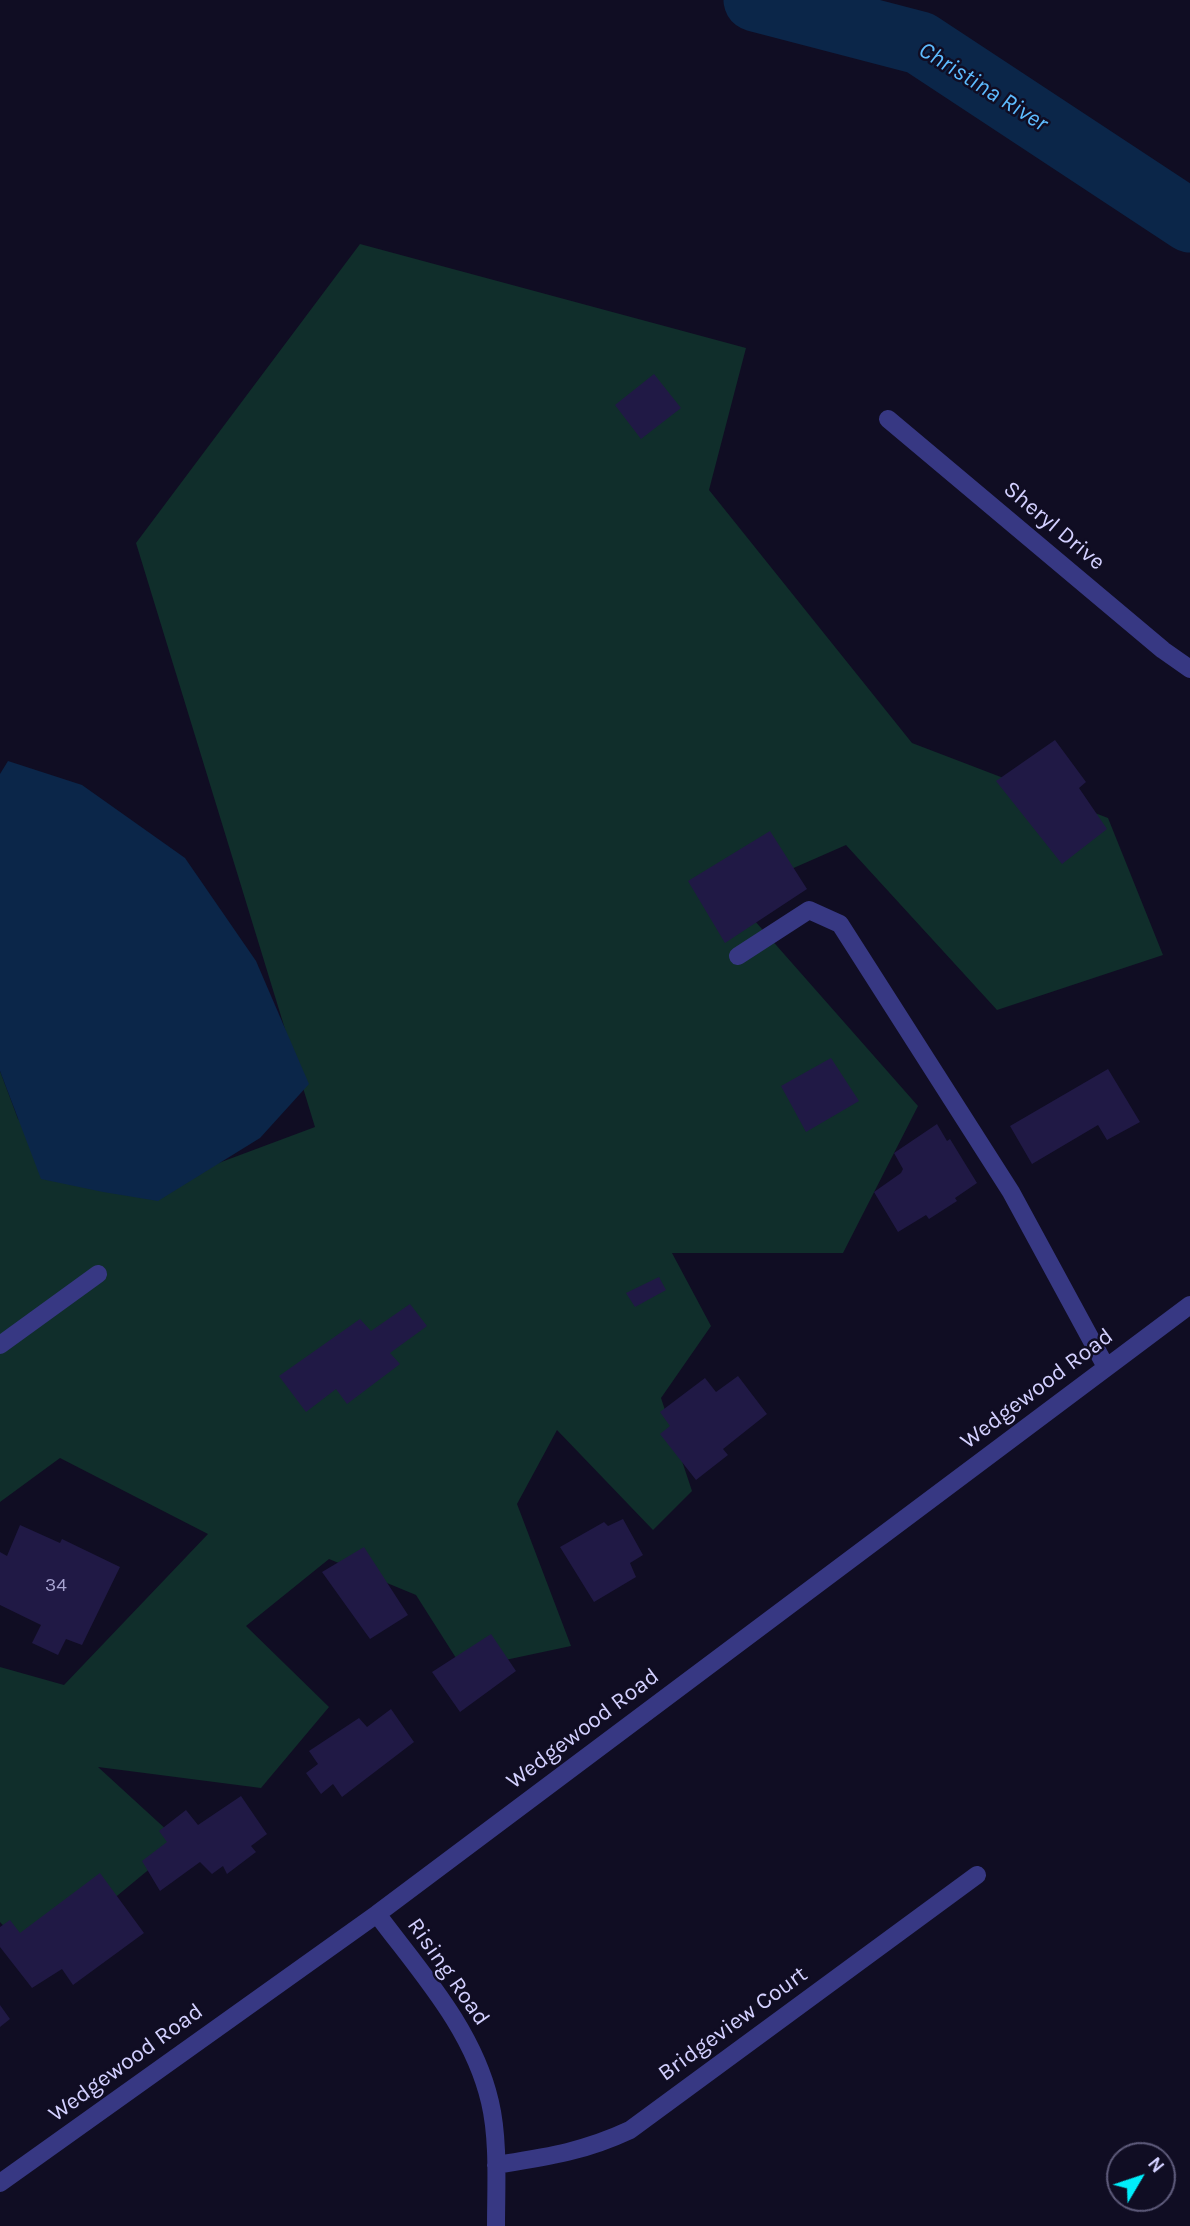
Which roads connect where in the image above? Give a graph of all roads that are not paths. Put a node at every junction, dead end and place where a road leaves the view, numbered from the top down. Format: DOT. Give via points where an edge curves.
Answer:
graph roads {
  1 [pos="888,419"];
  2 [pos="1190,669"];
  3 [pos="738,956"];
  4 [pos="98,1274"];
  5 [pos="1190,1305"];
  6 [pos="0,1345"];
  7 [pos="1106,1367"];
  8 [pos="977,1875"];
  9 [pos="377,1914"];
  10 [pos="496,2165"];
  11 [pos="0,2183"];
  12 [pos="496,2226"];
  1 -- 2 [label="street, Sheryl Drive"];
  3 -- 7 [label="street" via="809,910 840,924 1011,1192"];
  4 -- 6 [label="street"];
  5 -- 7 [label="street, Wedgewood Road"];
  7 -- 9 [label="street, Wedgewood Road"];
  8 -- 10 [label="street, Bridgeview Court" via="630,2130 566,2154"];
  9 -- 10 [label="street, Rising Road" via="459,2023 478,2062 490,2104"];
  9 -- 11 [label="street, Wedgewood Road"];
  10 -- 12 [label="street, Rising Road"];
}
